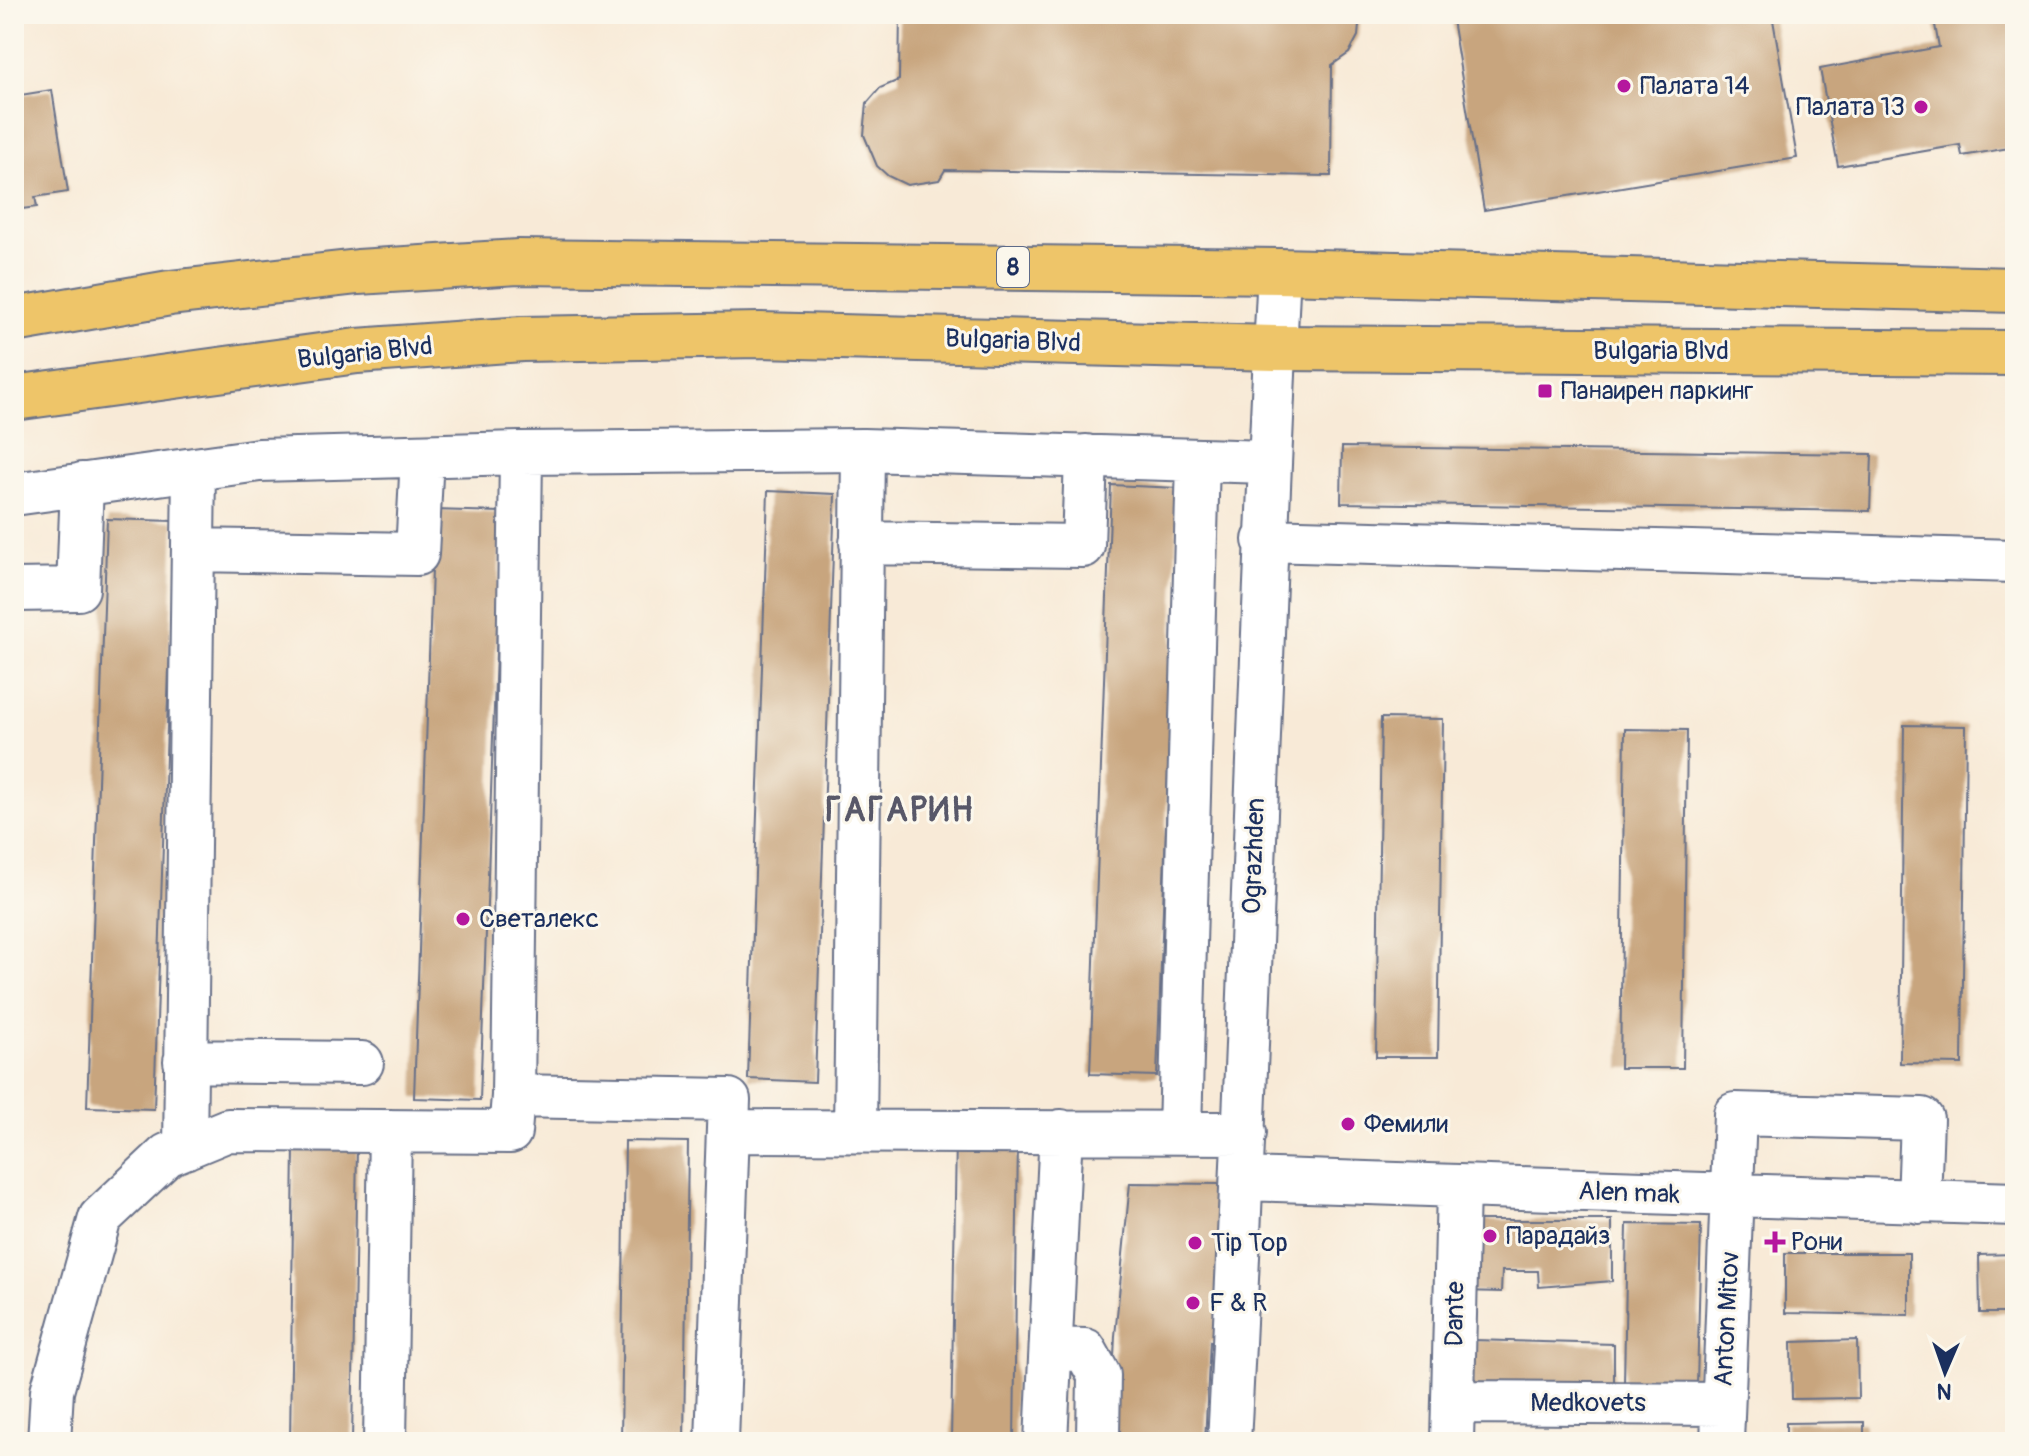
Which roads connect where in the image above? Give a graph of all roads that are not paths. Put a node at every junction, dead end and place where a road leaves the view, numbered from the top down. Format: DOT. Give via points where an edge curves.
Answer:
graph roads {
  1 [pos="1279,271"];
  2 [pos="2015,290"];
  3 [pos="14,320"];
  4 [pos="1275,348"];
  5 [pos="2015,353"];
  6 [pos="14,398"];
  7 [pos="863,450"];
  8 [pos="521,453"];
  9 [pos="422,456"];
  10 [pos="1086,456"];
  11 [pos="1198,460"];
  12 [pos="1268,462"];
  13 [pos="194,469"];
  14 [pos="82,484"];
  15 [pos="14,494"];
  16 [pos="1264,540"];
  17 [pos="861,543"];
  18 [pos="193,550"];
  19 [pos="2015,561"];
  20 [pos="14,590"];
  21 [pos="185,1061"];
  22 [pos="362,1063"];
  23 [pos="513,1096"];
  24 [pos="390,1131"];
  25 [pos="728,1131"];
  26 [pos="855,1131"];
  27 [pos="1061,1131"];
  28 [pos="1180,1131"];
  29 [pos="1245,1133"];
  30 [pos="185,1148"];
  31 [pos="1243,1179"];
  32 [pos="1458,1187"];
  33 [pos="1733,1196"];
  34 [pos="1919,1202"];
  35 [pos="2015,1204"];
  36 [pos="1051,1349"];
  37 [pos="1453,1422"];
  38 [pos="1723,1423"];
  39 [pos="1098,1436"];
  40 [pos="49,1442"];
  41 [pos="385,1442"];
  42 [pos="717,1442"];
  43 [pos="1046,1442"];
  44 [pos="1229,1442"];
  1 -- 2 [label="main road, 8"];
  1 -- 3 [label="main road, 8" via="518,262 358,272 170,293"];
  1 -- 4 [label="street, Ograzhden"];
  4 -- 5 [label="main road, Bulgaria Blvd"];
  4 -- 6 [label="main road, Bulgaria Blvd" via="760,335 522,339 357,351"];
  4 -- 12 [label="street, Ograzhden"];
  7 -- 8 [label="street"];
  7 -- 10 [label="street"];
  7 -- 17 [label="street"];
  8 -- 9 [label="street"];
  8 -- 23 [label="street"];
  9 -- 13 [label="street" via="259,460"];
  9 -- 18 [label="street" via="417,554"];
  10 -- 11 [label="street"];
  10 -- 17 [label="street" via="1083,546"];
  11 -- 12 [label="street"];
  11 -- 28 [label="street"];
  12 -- 16 [label="street, Ograzhden"];
  13 -- 14 [label="street"];
  13 -- 18 [label="street"];
  14 -- 15 [label="street"];
  14 -- 20 [label="street" via="78,589"];
  16 -- 19 [label="street"];
  16 -- 29 [label="street, Ograzhden"];
  17 -- 26 [label="street"];
  18 -- 21 [label="street"];
  21 -- 22 [label="street"];
  21 -- 30 [label="street"];
  23 -- 24 [label="street" via="510,1132"];
  23 -- 25 [label="street" via="729,1100"];
  24 -- 30 [label="street" via="228,1130"];
  24 -- 41 [label="street"];
  25 -- 26 [label="street"];
  25 -- 42 [label="street"];
  26 -- 27 [label="street"];
  27 -- 28 [label="street"];
  27 -- 36 [label="street"];
  28 -- 29 [label="street"];
  29 -- 31 [label="street, Ograzhden"];
  30 -- 40 [label="street" via="167,1155 100,1218 52,1391"];
  31 -- 32 [label="street, Alen mak"];
  31 -- 44 [label="street, Ograzhden"];
  32 -- 33 [label="street, Alen mak"];
  32 -- 37 [label="street, Dante"];
  33 -- 34 [label="street, Alen mak"];
  33 -- 34 [label="street, Anton Mitov" via="1735,1114 1922,1119"];
  33 -- 38 [label="street, Anton Mitov"];
  34 -- 35 [label="street, Alen mak"];
  36 -- 39 [label="street" via="1085,1350 1099,1375"];
  36 -- 43 [label="street"];
  37 -- 38 [label="street, Medkovets"];
}
